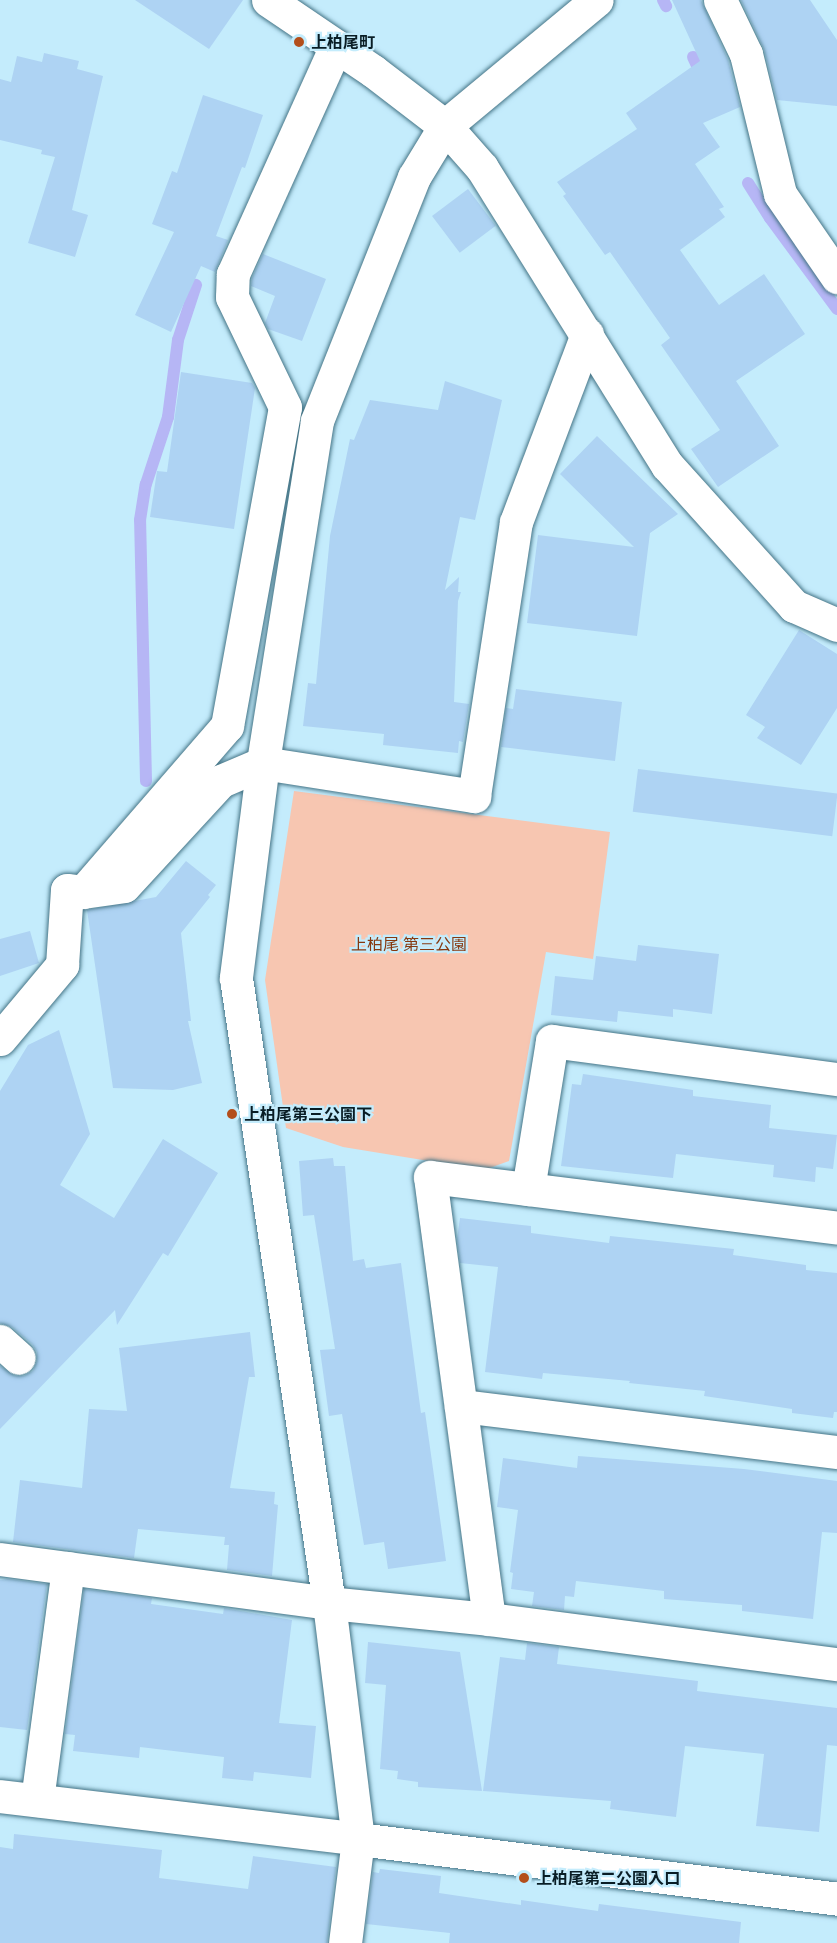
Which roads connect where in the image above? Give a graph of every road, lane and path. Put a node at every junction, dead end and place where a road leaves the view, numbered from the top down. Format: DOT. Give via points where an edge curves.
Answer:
graph roads {
  1 [pos="268,0"];
  2 [pos="597,0"];
  3 [pos="720,0"];
  4 [pos="336,46"];
  5 [pos="445,126"];
  6 [pos="837,278"];
  7 [pos="587,334"];
  8 [pos="837,626"];
  9 [pos="263,763"];
  10 [pos="83,892"];
  11 [pos="0,1040"];
  12 [pos="837,1079"];
  13 [pos="528,1189"];
  14 [pos="837,1228"];
  15 [pos="461,1406"];
  16 [pos="837,1452"];
  17 [pos="0,1559"];
  18 [pos="68,1568"];
  19 [pos="329,1603"];
  20 [pos="489,1619"];
  21 [pos="837,1664"];
  22 [pos="0,1796"];
  23 [pos="38,1800"];
  24 [pos="358,1839"];
  25 [pos="837,1899"];
  26 [pos="345,1943"];
  1 -- 4 [label="street"];
  2 -- 5 [label="street"];
  3 -- 6 [label="street" via="746,54 780,194"];
  4 -- 5 [label="street"];
  4 -- 10 [label="street" via="233,274 232,297 285,407 227,726"];
  5 -- 7 [label="street" via="482,168"];
  5 -- 9 [label="street" via="414,177 317,421"];
  7 -- 8 [label="street" via="667,465 794,606"];
  7 -- 9 [label="street" via="516,522 474,796"];
  9 -- 10 [label="street" via="221,781 124,886"];
  9 -- 19 [label="street" via="236,978"];
  10 -- 11 [label="street" via="67,890 62,965"];
  12 -- 13 [label="street" via="552,1041"];
  13 -- 14 [label="street"];
  13 -- 15 [label="street" via="430,1177"];
  15 -- 16 [label="street"];
  15 -- 20 [label="street"];
  17 -- 18 [label="street"];
  18 -- 19 [label="street"];
  18 -- 23 [label="street"];
  19 -- 20 [label="street"];
  19 -- 24 [label="street"];
  20 -- 21 [label="street"];
  22 -- 23 [label="street"];
  23 -- 24 [label="street"];
  24 -- 25 [label="street"];
  24 -- 26 [label="street"];
}
